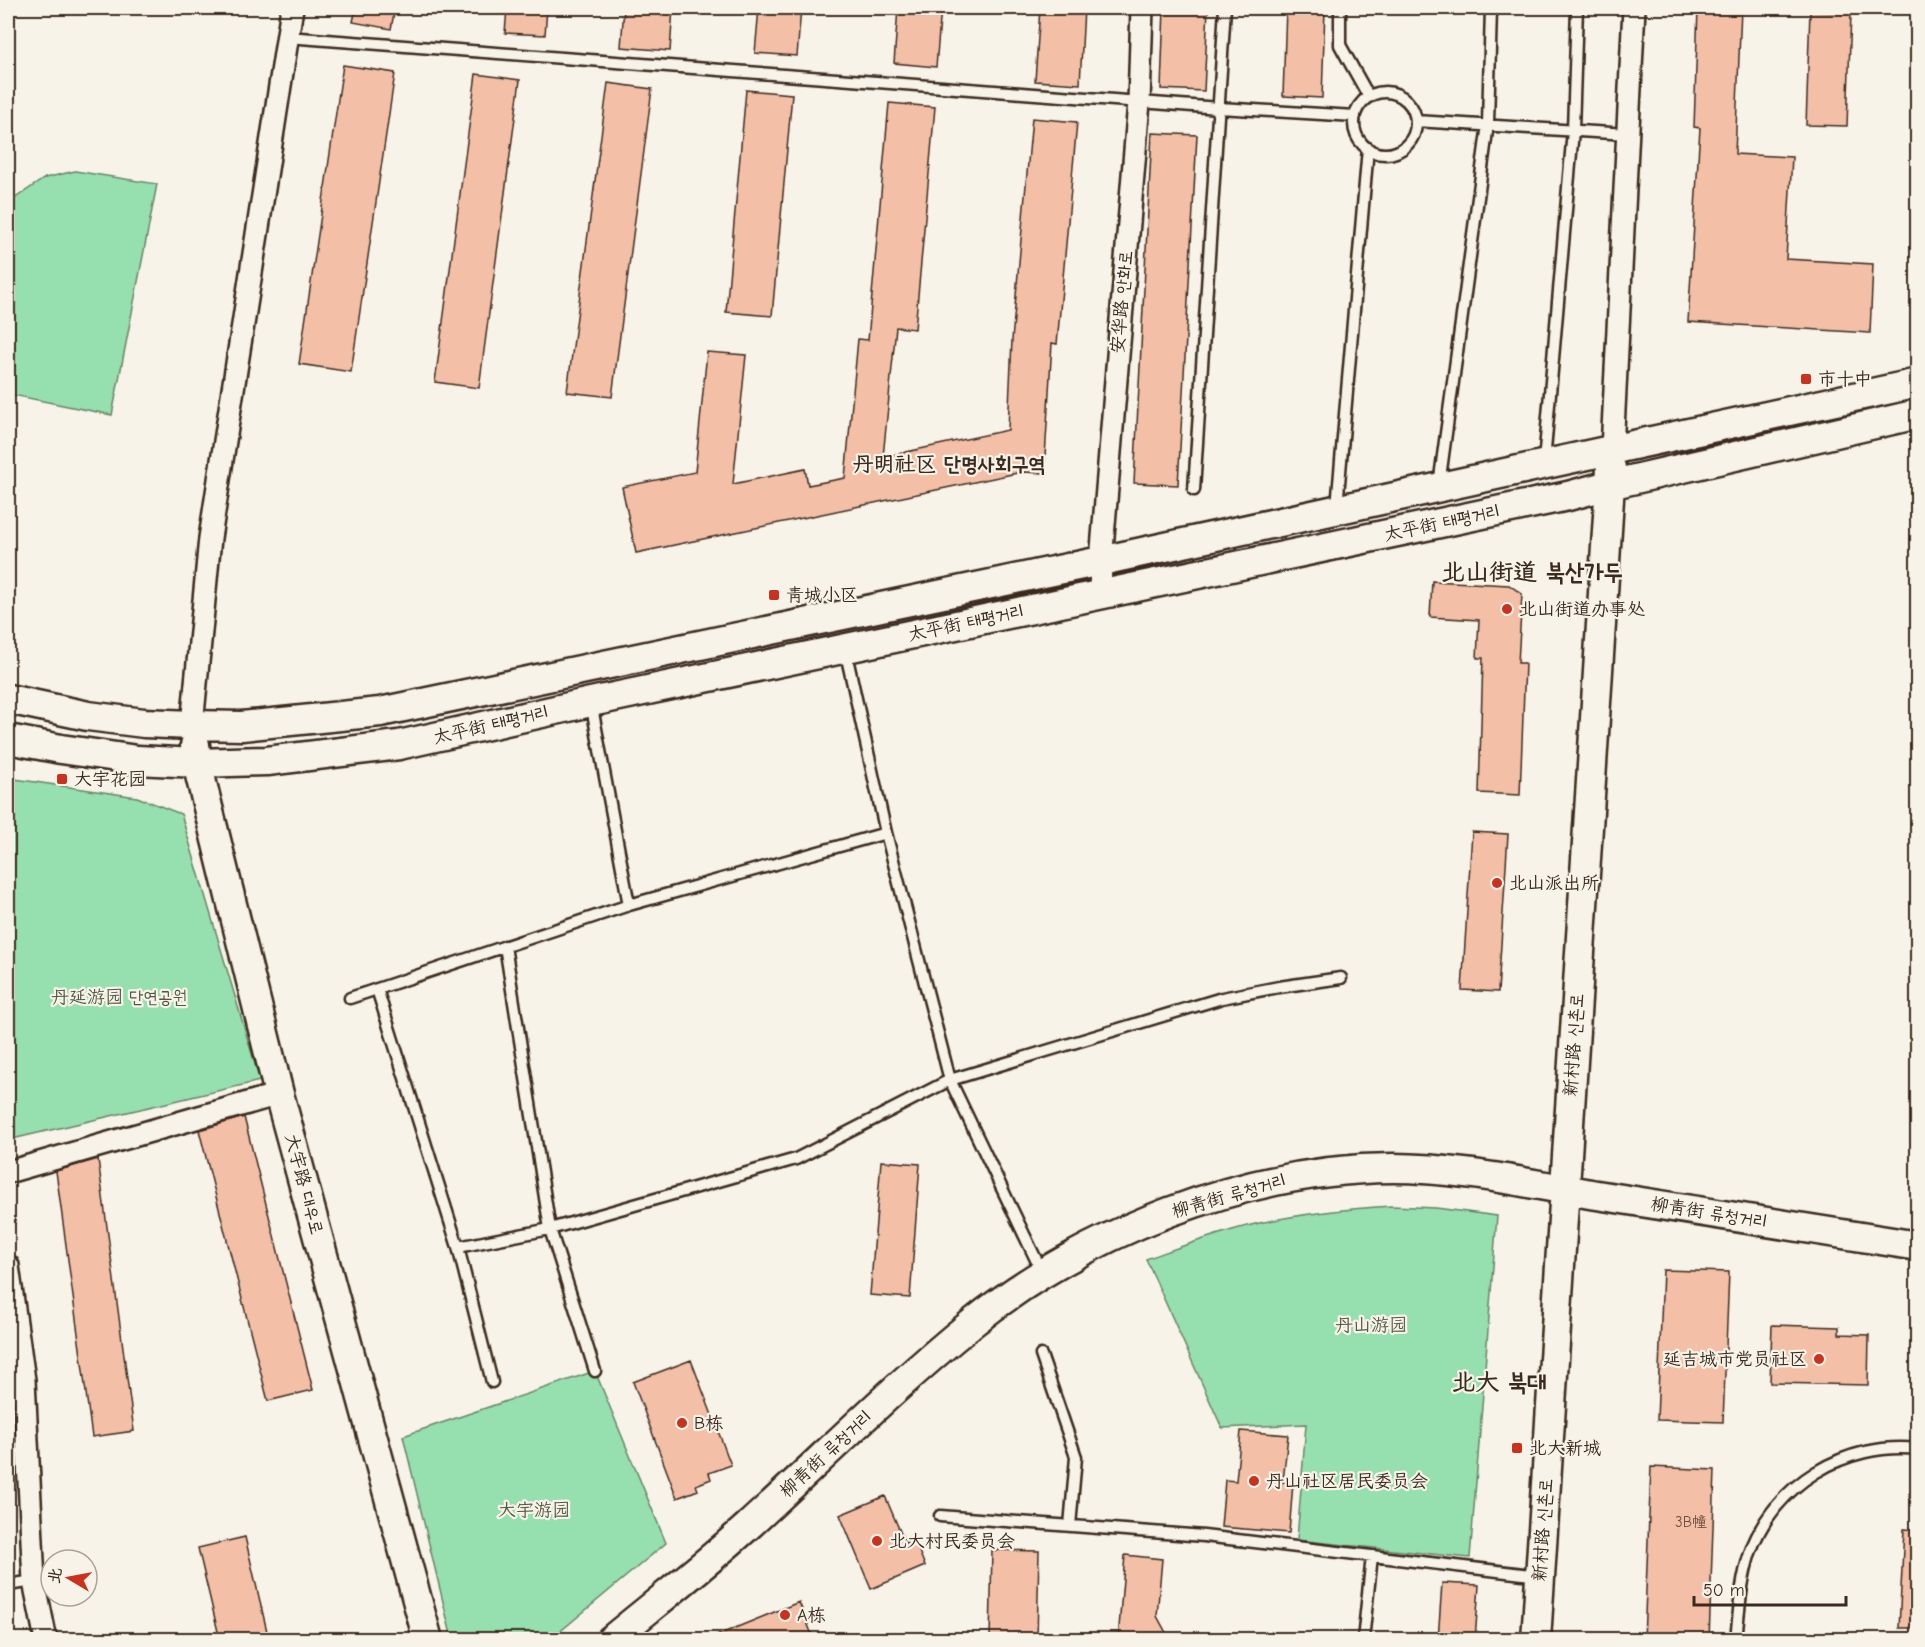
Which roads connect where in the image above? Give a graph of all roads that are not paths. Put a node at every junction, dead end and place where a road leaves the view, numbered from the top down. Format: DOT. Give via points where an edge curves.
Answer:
graph roads {
  1 [pos="292,8"];
  2 [pos="1142,8"];
  3 [pos="1225,8"];
  4 [pos="1340,8"];
  5 [pos="1491,8"];
  6 [pos="1577,8"];
  7 [pos="1634,8"];
  8 [pos="287,37"];
  9 [pos="1369,97"];
  10 [pos="1139,102"];
  11 [pos="1219,108"];
  12 [pos="1356,116"];
  13 [pos="1416,121"];
  14 [pos="1488,124"];
  15 [pos="1573,130"];
  16 [pos="1628,134"];
  17 [pos="1368,148"];
  18 [pos="1917,383"];
  19 [pos="1917,414"];
  20 [pos="1612,450"];
  21 [pos="1544,465"];
  22 [pos="1610,485"];
  23 [pos="1439,488"];
  24 [pos="1194,490"];
  25 [pos="1337,510"];
  26 [pos="1101,561"];
  27 [pos="1100,596"];
  28 [pos="845,649"];
  29 [pos="8,699"];
  30 [pos="591,702"];
  31 [pos="192,725"];
  32 [pos="8,739"];
  33 [pos="197,763"];
  34 [pos="886,833"];
  35 [pos="629,905"];
  36 [pos="505,946"];
  37 [pos="1341,978"];
  38 [pos="378,989"];
  39 [pos="350,998"];
  40 [pos="950,1080"];
  41 [pos="279,1094"];
  42 [pos="8,1172"];
  43 [pos="1565,1190"];
  44 [pos="550,1229"];
  45 [pos="1917,1246"];
  46 [pos="458,1247"];
  47 [pos="8,1266"];
  48 [pos="1043,1274"];
  49 [pos="1041,1355"];
  50 [pos="595,1371"];
  51 [pos="492,1382"];
  52 [pos="1917,1449"];
  53 [pos="940,1516"];
  54 [pos="1070,1526"];
  55 [pos="1372,1556"];
  56 [pos="1540,1576"];
  57 [pos="34,1581"];
  58 [pos="8,1585"];
  59 [pos="46,1640"];
  60 [pos="428,1640"];
  61 [pos="611,1640"];
  62 [pos="1364,1640"];
  63 [pos="1536,1640"];
  64 [pos="1737,1640"];
  1 -- 8 [label="street"];
  2 -- 10 [label="street, 安华路 안화로"];
  3 -- 11 [label="lane"];
  4 -- 9 [label="lane" via="1340,45"];
  5 -- 14 [label="lane"];
  6 -- 15 [label="lane"];
  7 -- 16 [label="street"];
  8 -- 10 [label="lane"];
  8 -- 31 [label="street" via="210,537"];
  9 -- 12 [label="lane"];
  9 -- 13 [label="lane" via="1389,92 1399,95 1414,110"];
  10 -- 11 [label="lane"];
  10 -- 26 [label="street, 安华路 안화로"];
  11 -- 12 [label="lane"];
  11 -- 24 [label="lane"];
  12 -- 17 [label="lane" via="1356,134"];
  13 -- 14 [label="lane"];
  13 -- 17 [label="lane" via="1412,140 1396,152 1377,153"];
  14 -- 15 [label="lane"];
  14 -- 23 [label="lane"];
  15 -- 16 [label="lane"];
  15 -- 21 [label="lane"];
  16 -- 20 [label="street"];
  17 -- 25 [label="lane"];
  18 -- 20 [label="main road, 太平街 태평거리"];
  19 -- 22 [label="main road, 太平街 태평거리"];
  20 -- 21 [label="main road, 太平街 태평거리"];
  20 -- 22 [label="main road, 新村路 신촌로"];
  21 -- 23 [label="main road, 太平街 태평거리"];
  22 -- 27 [label="main road, 太平街 태평거리"];
  22 -- 43 [label="main road, 新村路 신촌로"];
  23 -- 25 [label="main road, 太平街 태평거리"];
  25 -- 26 [label="main road, 太平街 태평거리"];
  26 -- 27 [label="street, 安华路 안화로"];
  26 -- 31 [label="main road, 太平街 태평거리" via="380,712 242,726"];
  27 -- 28 [label="main road, 太平街 태평거리"];
  28 -- 30 [label="main road, 太平街 태평거리"];
  28 -- 34 [label="lane"];
  29 -- 31 [label="main road, 太平街 태평거리" via="88,716"];
  30 -- 33 [label="main road, 太平街 태평거리" via="399,745 267,761"];
  30 -- 35 [label="lane"];
  31 -- 33 [label="main road, 大宇路 대우로"];
  32 -- 33 [label="main road, 太平街 태평거리" via="137,760"];
  33 -- 41 [label="main road, 大宇路 대우로"];
  34 -- 35 [label="lane"];
  34 -- 40 [label="lane"];
  35 -- 36 [label="lane"];
  36 -- 38 [label="lane"];
  36 -- 44 [label="lane"];
  37 -- 40 [label="lane" via="1222,999"];
  38 -- 39 [label="lane"];
  38 -- 46 [label="lane"];
  40 -- 44 [label="lane" via="796,1159"];
  40 -- 48 [label="lane"];
  41 -- 42 [label="street"];
  41 -- 60 [label="main road, 大宇路 대우로"];
  43 -- 45 [label="main road, 柳青街 류청거리"];
  43 -- 48 [label="main road, 柳青街 류청거리" via="1482,1175 1393,1168 1296,1178 1196,1202 1085,1249"];
  43 -- 56 [label="main road, 新村路 신촌로"];
  44 -- 46 [label="lane"];
  44 -- 50 [label="lane"];
  46 -- 51 [label="lane"];
  47 -- 57 [label="street" via="24,1380"];
  48 -- 61 [label="main road, 柳青街 류청거리" via="957,1336 743,1531"];
  49 -- 54 [label="lane" via="1076,1456"];
  52 -- 64 [label="lane" via="1862,1452 1805,1478 1782,1499 1749,1555"];
  53 -- 54 [label="lane"];
  54 -- 55 [label="lane" via="1204,1536"];
  55 -- 56 [label="lane"];
  55 -- 62 [label="lane"];
  56 -- 63 [label="main road, 新村路 신촌로"];
  57 -- 58 [label="lane"];
  57 -- 59 [label="street"];
}
